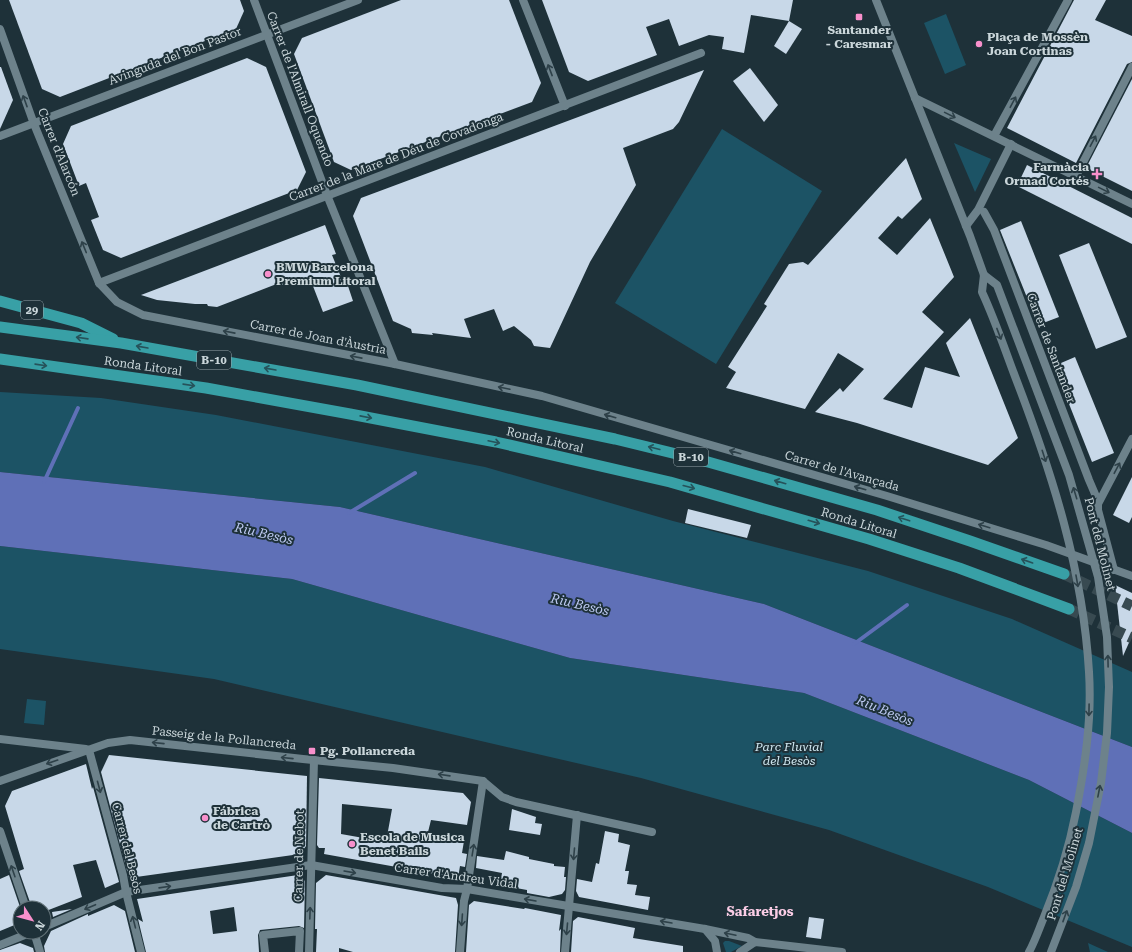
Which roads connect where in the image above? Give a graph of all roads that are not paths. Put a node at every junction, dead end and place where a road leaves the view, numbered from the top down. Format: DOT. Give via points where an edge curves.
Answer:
graph roads {
  1 [pos="254,0"];
  2 [pos="358,0"];
  3 [pos="523,0"];
  4 [pos="876,0"];
  5 [pos="1068,0"];
  6 [pos="0,29"];
  7 [pos="267,34"];
  8 [pos="701,54"];
  9 [pos="1132,67"];
  10 [pos="915,98"];
  11 [pos="565,106"];
  12 [pos="34,124"];
  13 [pos="0,136"];
  14 [pos="994,136"];
  15 [pos="1011,144"];
  16 [pos="1076,176"];
  17 [pos="327,195"];
  18 [pos="1132,204"];
  19 [pos="984,212"];
  20 [pos="966,226"];
  21 [pos="984,276"];
  22 [pos="99,283"];
  23 [pos="0,301"];
  24 [pos="0,327"];
  25 [pos="121,343"];
  26 [pos="1,360"];
  27 [pos="395,364"];
  28 [pos="542,396"];
  29 [pos="1132,439"];
  30 [pos="1095,494"];
  31 [pos="1114,570"];
  32 [pos="1064,574"];
  33 [pos="1132,576"];
  34 [pos="1069,609"];
  35 [pos="0,739"];
  36 [pos="89,750"];
  37 [pos="314,760"];
  38 [pos="0,781"];
  39 [pos="483,781"];
  40 [pos="577,816"];
  41 [pos="0,831"];
  42 [pos="652,832"];
  43 [pos="311,866"];
  44 [pos="467,889"];
  45 [pos="126,892"];
  46 [pos="23,900"];
  47 [pos="569,906"];
  48 [pos="52,924"];
  49 [pos="705,929"];
  50 [pos="13,940"];
  51 [pos="36,940"];
  52 [pos="755,942"];
  53 [pos="0,945"];
  54 [pos="40,952"];
  55 [pos="141,952"];
  56 [pos="265,952"];
  57 [pos="299,952"];
  58 [pos="309,952"];
  59 [pos="460,952"];
  60 [pos="565,952"];
  61 [pos="716,952"];
  62 [pos="740,952"];
  63 [pos="842,952"];
  64 [pos="1029,952"];
  65 [pos="1051,952"];
  1 -- 7 [label="street, Carrer de l'Almirall Oquendo"];
  2 -- 7 [label="street, Avinguda del Bon Pastor"];
  11 -- 3 [label="street, one-way"];
  4 -- 10 [label="street"];
  14 -- 5 [label="street, one-way"];
  12 -- 6 [label="street, Carrer d'Alarcón, one-way"];
  7 -- 12 [label="street, Avinguda del Bon Pastor"];
  7 -- 17 [label="street, Carrer de l'Almirall Oquendo"];
  8 -- 11 [label="street, Carrer de la Mare de Déu de Covadonga"];
  16 -- 9 [label="street, one-way"];
  10 -- 14 [label="street, one-way"];
  10 -- 20 [label="street"];
  11 -- 17 [label="street, Carrer de la Mare de Déu de Covadonga"];
  12 -- 13 [label="street, Avinguda del Bon Pastor"];
  22 -- 12 [label="street, Carrer d'Alarcón, one-way"];
  14 -- 15 [label="street"];
  15 -- 16 [label="street"];
  15 -- 20 [label="street" via="978,210"];
  16 -- 18 [label="street, one-way"];
  17 -- 22 [label="street, Carrer de la Mare de Déu de Covadonga"];
  17 -- 27 [label="street, Carrer de l'Almirall Oquendo"];
  19 -- 30 [label="street, Carrer de Santander" via="994,230"];
  20 -- 21 [label="street, Pont del Molinet"];
  21 -- 64 [label="street, Pont del Molinet, one-way" via="982,292 1034,426 1059,502 1083,614 1089,673 1088,732 1083,777 1071,838 1055,889"];
  65 -- 21 [label="street, Pont del Molinet, one-way" via="1076,887 1089,843 1101,783 1109,687 1107,637 1098,577 1069,475 997,285"];
  27 -- 22 [label="street, Carrer de Joan d'Àustria, one-way" via="143,315 117,302"];
  23 -- 25 [label="highway, 29" via="81,323"];
  25 -- 24 [label="highway, Ronda Litoral / B-10, one-way"];
  32 -- 25 [label="highway, Ronda Litoral / B-10, one-way" via="877,510 622,440 357,385"];
  26 -- 34 [label="highway, Ronda Litoral / B-10, one-way" via="199,387 350,414 496,442 670,482 869,538"];
  28 -- 27 [label="street, Carrer de Joan d'Àustria, one-way"];
  31 -- 28 [label="street, Carrer de l'Avançada, one-way" via="1046,545 879,494"];
  31 -- 29 [label="street, one-way" via="1098,504"];
  31 -- 33 [label="street, Carrer de l'Avançada"];
  35 -- 36 [label="street, Passeig de la Pollancreda"];
  37 -- 36 [label="street, Passeig de la Pollancreda, one-way" via="130,740 108,743"];
  36 -- 38 [label="street, one-way"];
  36 -- 45 [label="street, Carrer del Besòs, one-way"];
  39 -- 37 [label="street, Passeig de la Pollancreda, one-way"];
  37 -- 43 [label="street, Carrer de Nebot"];
  39 -- 40 [label="street" via="502,797"];
  44 -- 39 [label="street, one-way"];
  40 -- 42 [label="street"];
  40 -- 47 [label="street, one-way"];
  46 -- 41 [label="street, one-way"];
  43 -- 44 [label="street, Carrer d'Andreu Vidal, one-way" via="442,888"];
  45 -- 43 [label="street, Carrer d'Andreu Vidal, one-way"];
  58 -- 43 [label="street, Carrer de Nebot, one-way"];
  47 -- 44 [label="street, Carrer d'Andreu Vidal, one-way"];
  44 -- 59 [label="street, one-way"];
  45 -- 48 [label="street, Carrer d'Andreu Vidal, one-way"];
  55 -- 45 [label="street, Carrer del Besòs, one-way"];
  49 -- 47 [label="street, Carrer d'Andreu Vidal, one-way"];
  47 -- 60 [label="street, one-way"];
  52 -- 49 [label="street, Carrer d'Andreu Vidal, one-way" via="748,938"];
  49 -- 61 [label="street" via="715,941"];
  50 -- 53 [label="street"];
  51 -- 54 [label="street"];
  52 -- 62 [label="street"];
  52 -- 63 [label="street, Carrer d'Andreu Vidal"];
  56 -- 57 [label="street" via="263,935 300,931"];
}
